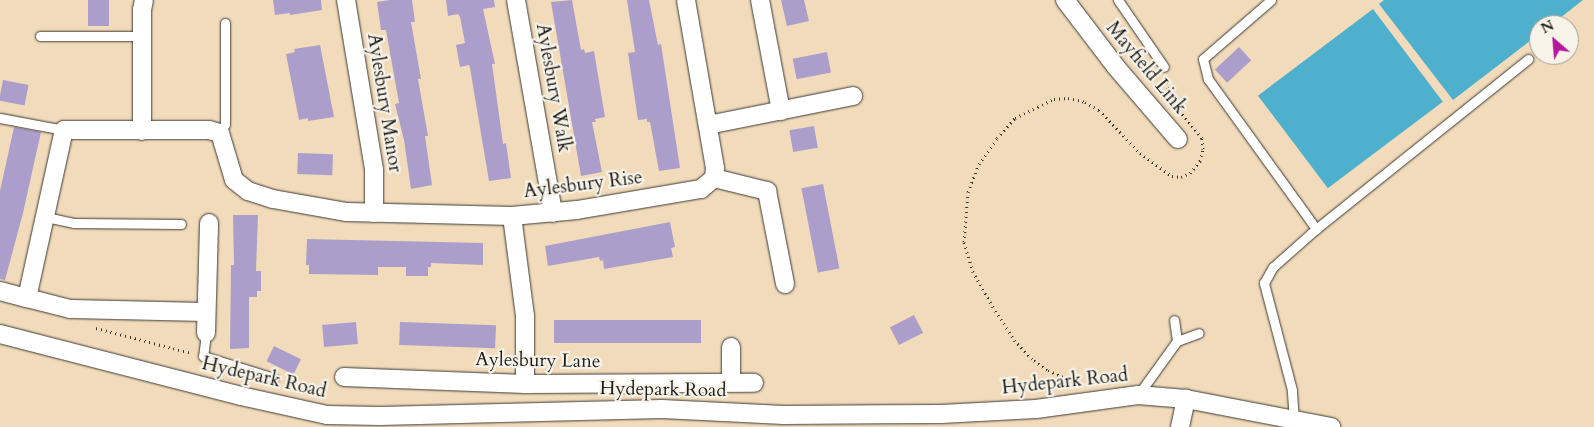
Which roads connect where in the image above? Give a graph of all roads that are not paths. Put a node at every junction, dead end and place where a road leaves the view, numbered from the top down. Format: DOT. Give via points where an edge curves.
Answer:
graph roads {
  1 [pos="144,0"];
  2 [pos="346,0"];
  3 [pos="516,0"];
  4 [pos="686,0"];
  5 [pos="760,0"];
  6 [pos="1064,0"];
  7 [pos="1118,0"];
  8 [pos="1271,0"];
  9 [pos="225,23"];
  10 [pos="40,36"];
  11 [pos="142,36"];
  12 [pos="1528,59"];
  13 [pos="1164,67"];
  14 [pos="853,96"];
  15 [pos="781,111"];
  16 [pos="0,118"];
  17 [pos="708,125"];
  18 [pos="64,130"];
  19 [pos="142,131"];
  20 [pos="220,134"];
  21 [pos="1178,139"];
  22 [pos="714,178"];
  23 [pos="374,213"];
  24 [pos="553,213"];
  25 [pos="512,216"];
  26 [pos="46,217"];
  27 [pos="209,222"];
  28 [pos="180,224"];
  29 [pos="1316,229"];
  30 [pos="785,284"];
  31 [pos="0,291"];
  32 [pos="27,298"];
  33 [pos="206,312"];
  34 [pos="1174,320"];
  35 [pos="206,333"];
  36 [pos="1199,333"];
  37 [pos="0,334"];
  38 [pos="1177,341"];
  39 [pos="731,347"];
  40 [pos="344,377"];
  41 [pos="274,378"];
  42 [pos="731,382"];
  43 [pos="754,383"];
  44 [pos="526,384"];
  45 [pos="1138,395"];
  46 [pos="1186,399"];
  47 [pos="1294,421"];
  48 [pos="1180,427"];
  49 [pos="1331,427"];
  1 -- 11 [label="street"];
  2 -- 23 [label="street, Aylesbury Manor" via="374,170"];
  3 -- 24 [label="street, Aylesbury Walk"];
  4 -- 17 [label="street"];
  5 -- 15 [label="street"];
  6 -- 21 [label="street, Mayfield Link"];
  7 -- 13 [label="lane"];
  8 -- 29 [label="lane" via="1203,59 1208,79"];
  9 -- 20 [label="lane" via="225,124"];
  10 -- 11 [label="lane"];
  11 -- 19 [label="street"];
  12 -- 29 [label="lane"];
  14 -- 15 [label="street"];
  15 -- 17 [label="street"];
  16 -- 18 [label="lane"];
  17 -- 22 [label="street" via="716,168"];
  18 -- 19 [label="street"];
  18 -- 26 [label="street"];
  19 -- 20 [label="street" via="209,130"];
  20 -- 23 [label="street, Aylesbury Rise" via="234,180 248,191 273,199 347,212"];
  22 -- 24 [label="street, Aylesbury Rise" via="701,190"];
  22 -- 30 [label="street" via="767,191 774,265"];
  23 -- 25 [label="street, Aylesbury Rise"];
  24 -- 25 [label="street, Aylesbury Rise"];
  25 -- 44 [label="street" via="525,316"];
  26 -- 28 [label="lane" via="74,223"];
  26 -- 32 [label="street"];
  27 -- 33 [label="street"];
  29 -- 47 [label="lane" via="1273,266 1264,284 1292,390"];
  31 -- 32 [label="street"];
  32 -- 33 [label="street" via="70,309"];
  33 -- 35 [label="street"];
  34 -- 38 [label="lane"];
  35 -- 41 [label="lane" via="203,356"];
  36 -- 38 [label="lane"];
  37 -- 45 [label="street, Hydepark Road" via="328,415 662,409 784,415 942,414 1036,409"];
  38 -- 45 [label="lane"];
  39 -- 42 [label="street"];
  40 -- 44 [label="street, Aylesbury Lane"];
  42 -- 43 [label="street, Aylesbury Lane"];
  42 -- 44 [label="street, Aylesbury Lane"];
  45 -- 46 [label="street, Hydepark Road"];
  46 -- 47 [label="street, Hydepark Road"];
  46 -- 48 [label="street"];
  47 -- 49 [label="street, Hydepark Road"];
}
